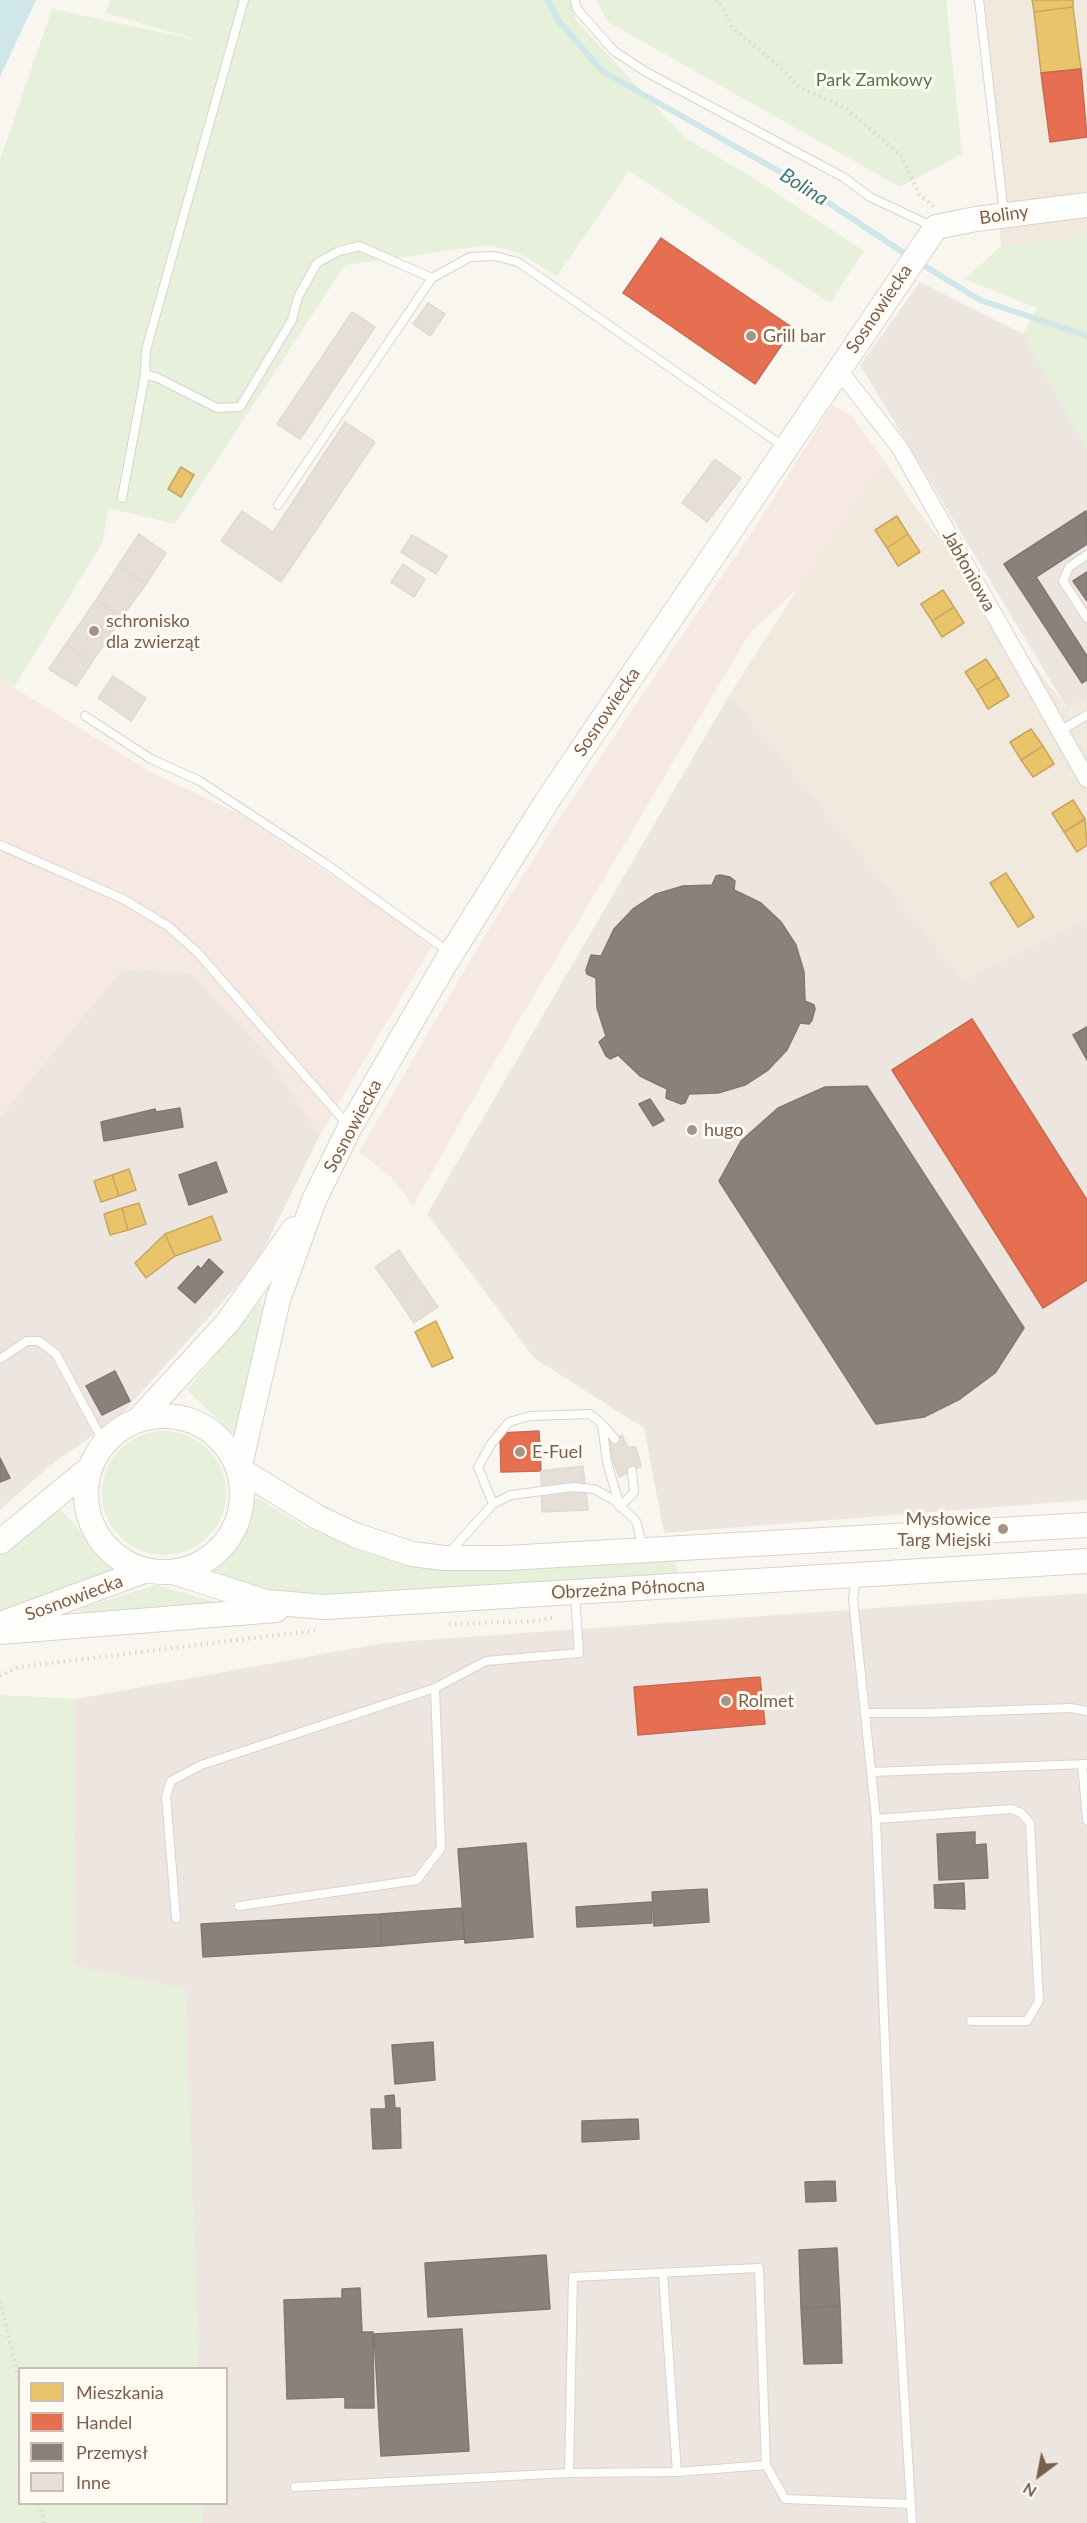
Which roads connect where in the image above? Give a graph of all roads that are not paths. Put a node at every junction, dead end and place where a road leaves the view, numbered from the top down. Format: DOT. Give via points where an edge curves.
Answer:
graph roads {
  1 [pos="244,0"];
  2 [pos="575,0"];
  3 [pos="979,0"];
  4 [pos="1087,205"];
  5 [pos="1004,215"];
  6 [pos="937,230"];
  7 [pos="432,278"];
  8 [pos="839,370"];
  9 [pos="145,375"];
  10 [pos="786,448"];
  11 [pos="122,498"];
  12 [pos="278,505"];
  13 [pos="1087,555"];
  14 [pos="1087,618"];
  15 [pos="1087,715"];
  16 [pos="85,716"];
  17 [pos="1060,731"];
  18 [pos="1087,780"];
  19 [pos="0,845"];
  20 [pos="452,954"];
  21 [pos="350,1127"];
  22 [pos="314,1200"];
  23 [pos="0,1359"];
  24 [pos="139,1419"];
  25 [pos="602,1424"];
  26 [pos="615,1439"];
  27 [pos="104,1443"];
  28 [pos="90,1468"];
  29 [pos="239,1469"];
  30 [pos="632,1471"];
  31 [pos="493,1504"];
  32 [pos="620,1507"];
  33 [pos="1087,1525"];
  34 [pos="854,1537"];
  35 [pos="0,1542"];
  36 [pos="644,1550"];
  37 [pos="444,1558"];
  38 [pos="1087,1562"];
  39 [pos="147,1570"];
  40 [pos="173,1572"];
  41 [pos="856,1575"];
  42 [pos="576,1602"];
  43 [pos="326,1618"];
  44 [pos="0,1624"];
  45 [pos="0,1632"];
  46 [pos="435,1688"];
  47 [pos="1087,1711"];
  48 [pos="865,1713"];
  49 [pos="1084,1764"];
  50 [pos="871,1772"];
  51 [pos="876,1819"];
  52 [pos="1087,1820"];
  53 [pos="239,1906"];
  54 [pos="176,1918"];
  55 [pos="971,2021"];
  56 [pos="663,2274"];
  57 [pos="766,2465"];
  58 [pos="677,2472"];
  59 [pos="569,2474"];
  60 [pos="295,2487"];
  61 [pos="910,2504"];
  62 [pos="912,2523"];
  1 -- 9 [label="lane" via="146,350"];
  2 -- 6 [label="lane" via="577,9 614,51 646,72"];
  3 -- 5 [label="lane"];
  4 -- 5 [label="street, Boliny"];
  5 -- 6 [label="street, Boliny"];
  6 -- 8 [label="street, Sosnowiecka"];
  7 -- 9 [label="lane" via="359,246 317,263 298,297 292,320 240,407 217,408"];
  7 -- 10 [label="lane" via="470,257 495,256 518,262"];
  7 -- 12 [label="lane"];
  8 -- 10 [label="street, Sosnowiecka"];
  8 -- 17 [label="street, Jabłoniowa" via="900,448"];
  9 -- 11 [label="lane"];
  10 -- 20 [label="street, Sosnowiecka" via="549,798"];
  13 -- 14 [label="lane" via="1069,567 1063,581"];
  15 -- 17 [label="lane"];
  16 -- 20 [label="lane" via="151,759 198,780 326,864"];
  17 -- 18 [label="street, Jabłoniowa"];
  19 -- 21 [label="lane" via="123,899 168,926 198,953"];
  20 -- 21 [label="street, Sosnowiecka"];
  21 -- 22 [label="street, Sosnowiecka"];
  22 -- 24 [label="street, Sosnowiecka" via="228,1322"];
  22 -- 29 [label="street, Sosnowiecka" via="278,1300"];
  23 -- 27 [label="lane" via="27,1341 39,1341 56,1354"];
  24 -- 27 [label="street, Sosnowiecka"];
  24 -- 29 [label="street, Sosnowiecka" via="169,1416 199,1423 230,1451"];
  25 -- 26 [label="lane"];
  25 -- 31 [label="lane" via="590,1414 530,1416 509,1422 478,1467"];
  25 -- 32 [label="lane" via="607,1462"];
  27 -- 28 [label="street, Sosnowiecka"];
  28 -- 35 [label="street, Sosnowiecka"];
  28 -- 39 [label="street, Sosnowiecka" via="86,1489 95,1532 126,1562"];
  29 -- 37 [label="street, Obrzeżna Północna" via="355,1535 412,1554"];
  29 -- 40 [label="street, Sosnowiecka" via="243,1495 239,1520 226,1543 207,1560"];
  30 -- 32 [label="lane" via="634,1492"];
  31 -- 32 [label="lane" via="511,1495 573,1488 594,1489"];
  31 -- 37 [label="lane"];
  32 -- 36 [label="lane" via="636,1521"];
  33 -- 34 [label="street, Obrzeżna Północna"];
  34 -- 36 [label="street, Obrzeżna Północna"];
  34 -- 41 [label="street"];
  36 -- 37 [label="street, Obrzeżna Północna"];
  38 -- 41 [label="street, Obrzeżna Północna"];
  39 -- 40 [label="street, Sosnowiecka"];
  39 -- 44 [label="street, Sosnowiecka"];
  40 -- 43 [label="street, Obrzeżna Północna"];
  41 -- 42 [label="street, Obrzeżna Północna"];
  41 -- 48 [label="lane" via="853,1599"];
  42 -- 43 [label="street, Obrzeżna Północna"];
  42 -- 46 [label="lane" via="579,1653 486,1661"];
  43 -- 45 [label="street"];
  46 -- 53 [label="lane" via="441,1848 417,1880"];
  46 -- 54 [label="lane" via="201,1765 171,1781 166,1796"];
  47 -- 48 [label="lane" via="1071,1708"];
  48 -- 50 [label="lane"];
  49 -- 50 [label="lane"];
  49 -- 52 [label="lane"];
  50 -- 51 [label="lane"];
  51 -- 55 [label="lane" via="1012,1809 1030,1823 1039,2001 1027,2021"];
  51 -- 61 [label="lane" via="889,2144"];
  56 -- 57 [label="lane" via="759,2268"];
  56 -- 58 [label="lane"];
  56 -- 59 [label="lane" via="573,2277"];
  57 -- 58 [label="lane"];
  57 -- 61 [label="lane" via="785,2499"];
  58 -- 59 [label="lane"];
  59 -- 60 [label="lane"];
  61 -- 62 [label="lane"];
}
